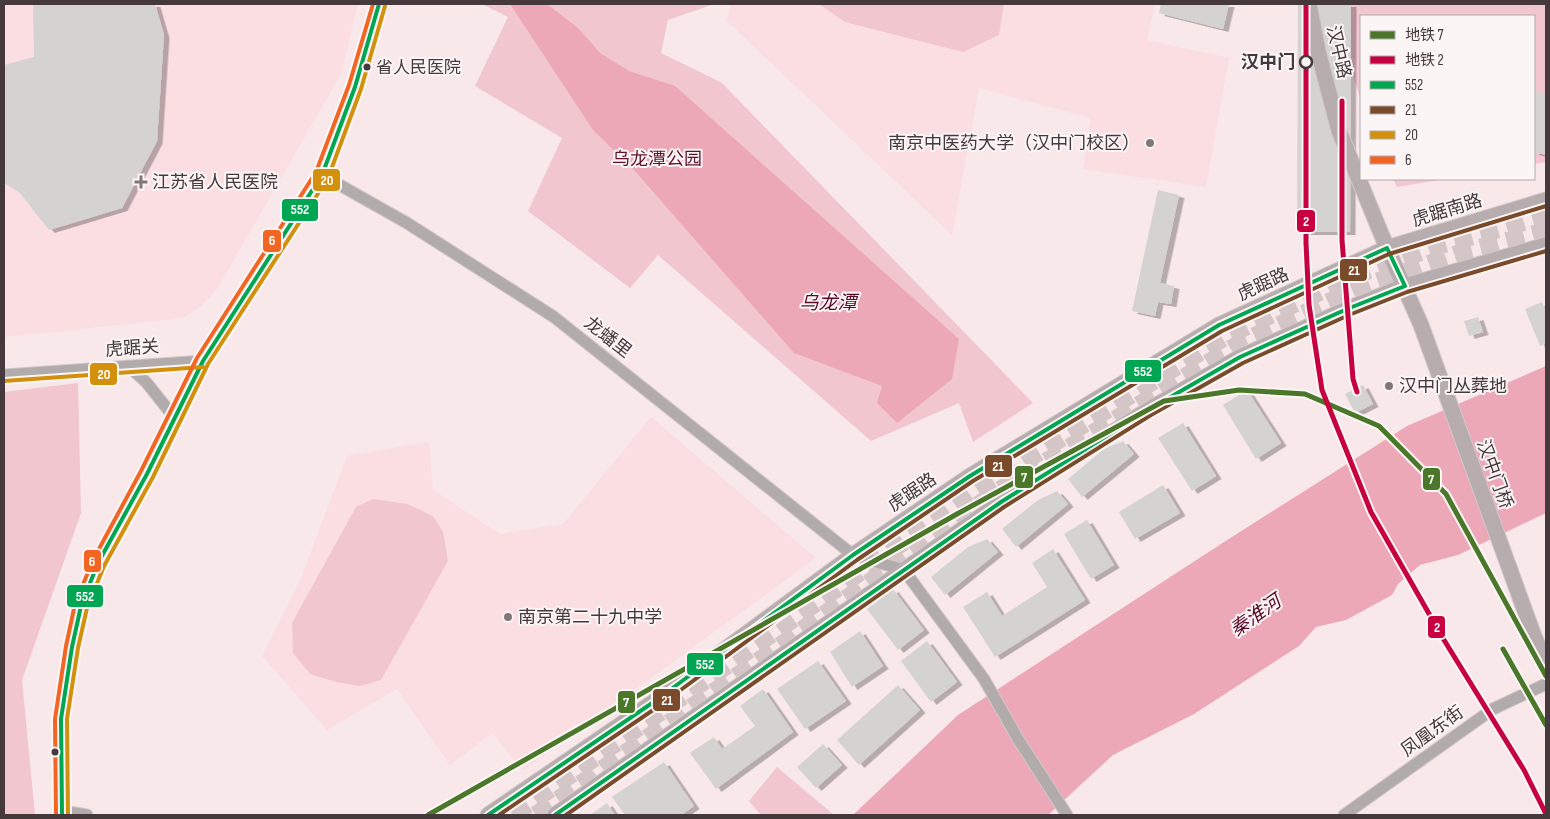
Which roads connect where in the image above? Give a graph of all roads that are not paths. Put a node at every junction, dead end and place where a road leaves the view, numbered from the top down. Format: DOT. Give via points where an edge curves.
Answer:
graph roads {
  1 [pos="379,4"];
  2 [pos="1309,4"];
  3 [pos="322,176"];
  4 [pos="1546,200"];
  5 [pos="1546,245"];
  6 [pos="1386,248"];
  7 [pos="1404,286"];
  8 [pos="203,360"];
  9 [pos="128,366"];
  10 [pos="4,375"];
  11 [pos="174,417"];
  12 [pos="853,555"];
  13 [pos="904,570"];
  14 [pos="1546,664"];
  15 [pos="1546,684"];
  16 [pos="62,814"];
  17 [pos="87,815"];
  18 [pos="488,815"];
  19 [pos="555,815"];
  20 [pos="1067,815"];
  21 [pos="1344,815"];
  1 -- 3 [label="main road" via="355,87"];
  2 -- 6 [label="main road, 汉中路" via="1339,131"];
  3 -- 8 [label="main road"];
  3 -- 12 [label="street, 龙蟠里" via="407,223 554,317"];
  4 -- 6 [label="main road, 虎踞南路"];
  5 -- 7 [label="main road"];
  6 -- 7 [label="main road, 汉中路"];
  6 -- 12 [label="main road, 虎踞路" via="1218,325 970,476"];
  7 -- 13 [label="main road" via="1240,357 1001,502"];
  7 -- 14 [label="main road, 汉中门桥" via="1421,324"];
  8 -- 9 [label="street, 虎踞关"];
  8 -- 11 [label="main road"];
  9 -- 10 [label="street, 虎踞关"];
  9 -- 11 [label="street" via="146,382"];
  11 -- 16 [label="main road" via="98,563 82,606 61,718"];
  12 -- 13 [label="street"];
  12 -- 18 [label="main road, 虎踞路" via="655,701"];
  13 -- 19 [label="main road"];
  13 -- 20 [label="street" via="984,679"];
  15 -- 21 [label="street, 凤凰东街" via="1493,708"];
  16 -- 17 [label="street"];
}
